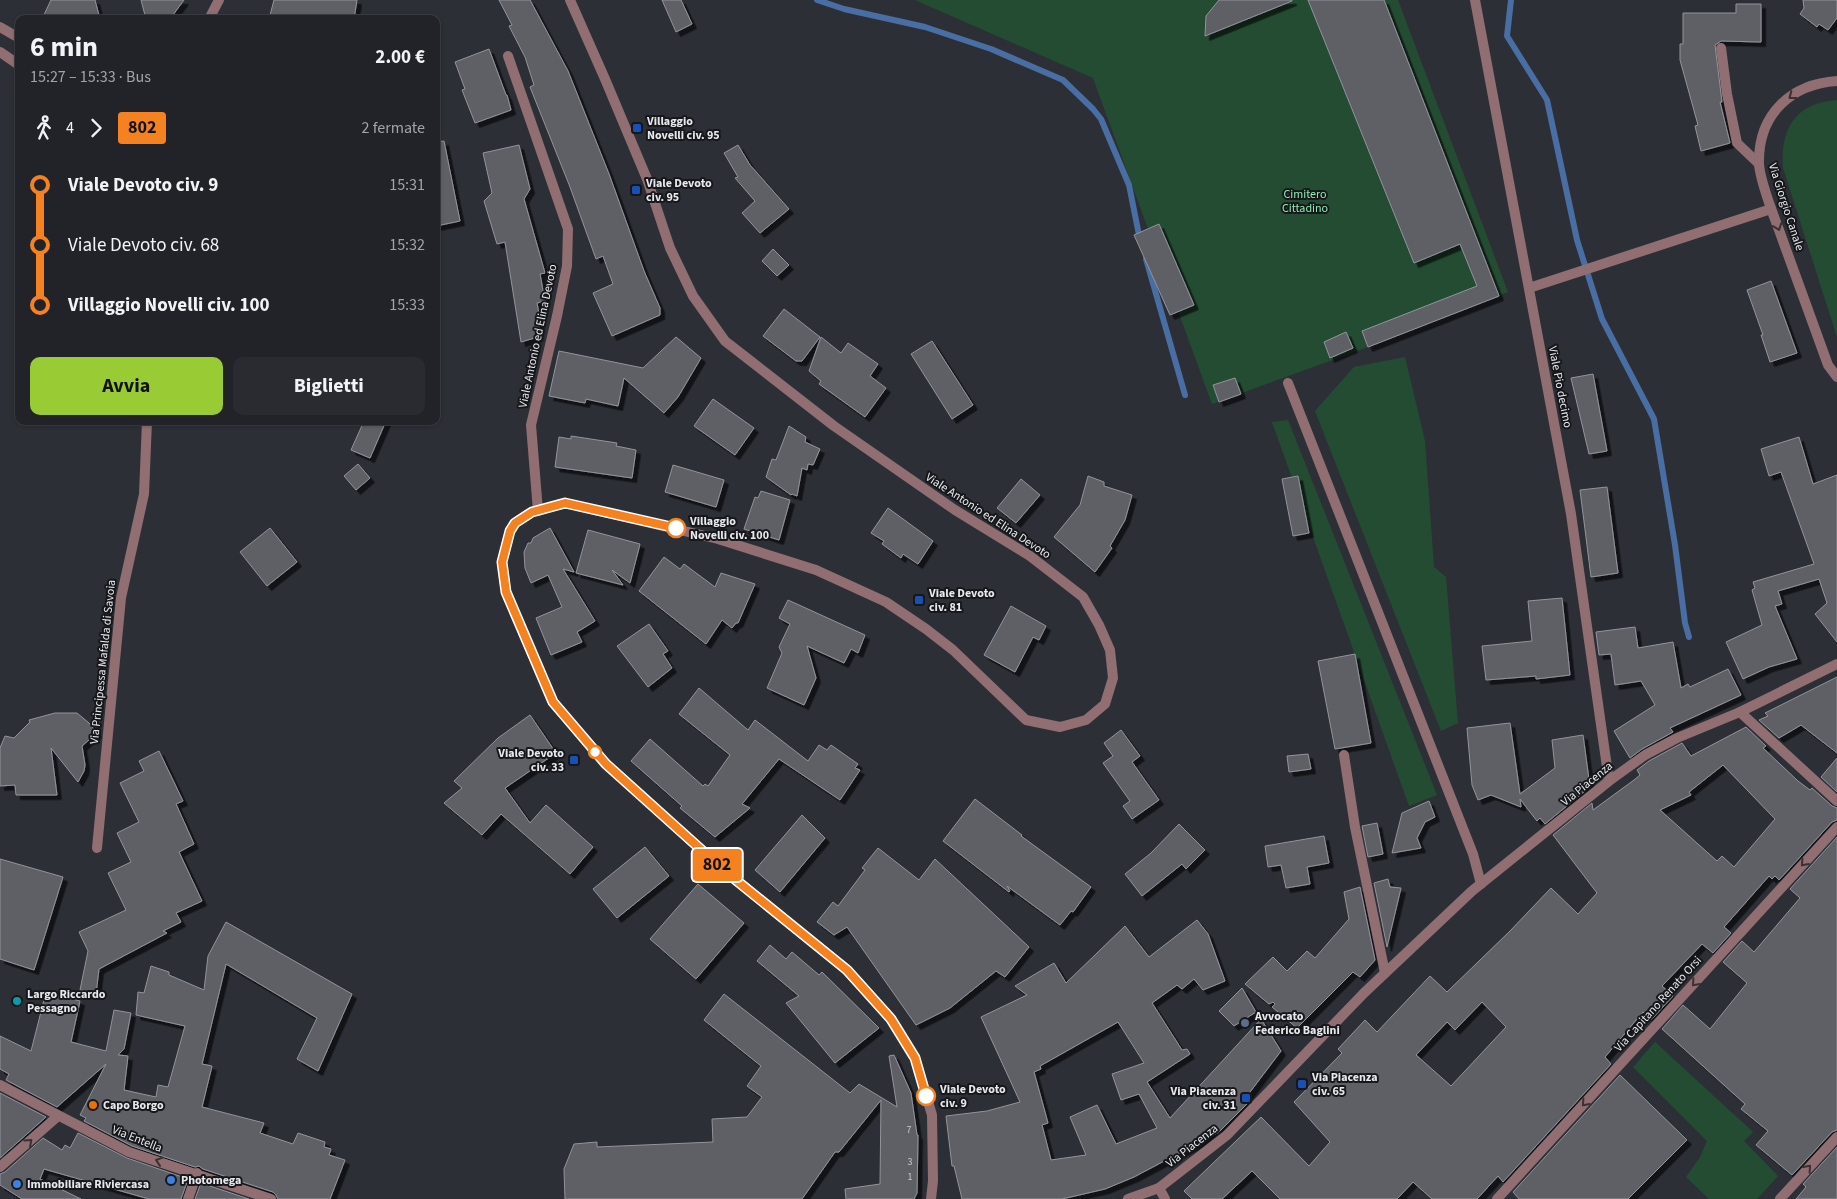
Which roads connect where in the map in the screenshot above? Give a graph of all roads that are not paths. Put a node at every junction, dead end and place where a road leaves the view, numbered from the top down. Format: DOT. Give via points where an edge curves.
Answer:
graph roads {
  1 [pos="219,0"];
  2 [pos="570,0"];
  3 [pos="1475,0"];
  4 [pos="210,15"];
  5 [pos="0,27"];
  6 [pos="15,36"];
  7 [pos="1721,48"];
  8 [pos="0,52"];
  9 [pos="508,56"];
  10 [pos="15,62"];
  11 [pos="1837,81"];
  12 [pos="1758,163"];
  13 [pos="1771,209"];
  14 [pos="1529,288"];
  15 [pos="1837,377"];
  16 [pos="1288,383"];
  17 [pos="147,425"];
  18 [pos="538,511"];
  19 [pos="1837,664"];
  20 [pos="1740,712"];
  21 [pos="1344,755"];
  22 [pos="1609,781"];
  23 [pos="1837,801"];
  24 [pos="1837,827"];
  25 [pos="96,848"];
  26 [pos="1481,884"];
  27 [pos="1385,973"];
  28 [pos="0,1085"];
  29 [pos="58,1116"];
  30 [pos="1837,1138"];
  31 [pos="0,1168"];
  32 [pos="196,1173"];
  33 [pos="1159,1188"];
  34 [pos="188,1199"];
  35 [pos="271,1199"];
  36 [pos="931,1199"];
  37 [pos="1128,1199"];
  38 [pos="1164,1199"];
  39 [pos="1497,1199"];
  40 [pos="1780,1199"];
  1 -- 4 [label="street"];
  2 -- 18 [label="street, Viale Antonio ed Elina Devoto" via="647,179 670,248 693,296 725,340 834,426 955,510 1030,556 1083,597 1110,650 1113,678 1104,704 1086,720 1060,727 1026,720 953,650 926,629 886,602 816,570 718,539 565,503"];
  3 -- 14 [label="street, Viale Pio decimo"];
  5 -- 6 [label="street"];
  7 -- 12 [label="street" via="1737,143"];
  8 -- 10 [label="street"];
  9 -- 18 [label="street, Viale Antonio ed Elina Devoto" via="568,229 567,266 531,425"];
  11 -- 12 [label="street, Via Giorgio Canale, one-way" via="1822,82 1796,91 1777,107 1760,139"];
  12 -- 13 [label="street, Via Giorgio Canale"];
  13 -- 14 [label="street"];
  13 -- 15 [label="street, Via Giorgio Canale, one-way" via="1828,365"];
  14 -- 22 [label="street, Viale Pio decimo" via="1571,514"];
  16 -- 26 [label="street" via="1473,854"];
  17 -- 25 [label="street, Via Principessa Mafalda di Savoia" via="144,494 121,598"];
  18 -- 36 [label="street, Viale Antonio ed Elina Devoto" via="515,523 502,562 506,592 553,702 606,764 726,872 847,970 891,1019 915,1058 932,1115"];
  19 -- 20 [label="street, Via Piacenza"];
  20 -- 22 [label="street, Via Piacenza" via="1677,738 1645,755"];
  20 -- 23 [label="street"];
  21 -- 27 [label="street"];
  22 -- 26 [label="street, Via Piacenza"];
  24 -- 39 [label="street, Via Capitano Renato Orsi, one-way"];
  26 -- 27 [label="street, Via Piacenza"];
  27 -- 33 [label="street, Via Piacenza" via="1228,1135"];
  28 -- 29 [label="street, Via Entella"];
  31 -- 29 [label="street, one-way"];
  32 -- 29 [label="street, Via Entella, one-way" via="129,1152"];
  40 -- 30 [label="street, one-way"];
  32 -- 34 [label="street"];
  32 -- 35 [label="street, Via Entella"];
  33 -- 37 [label="street"];
  33 -- 38 [label="street"];
}
